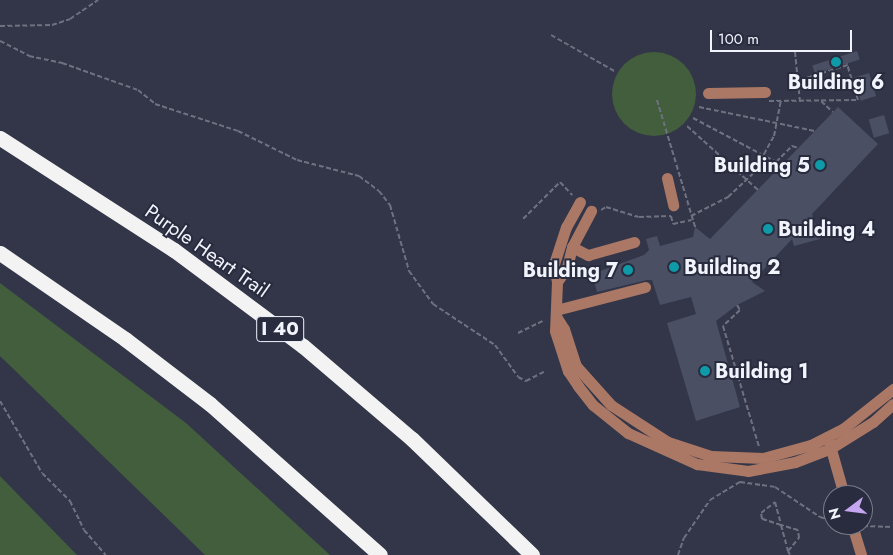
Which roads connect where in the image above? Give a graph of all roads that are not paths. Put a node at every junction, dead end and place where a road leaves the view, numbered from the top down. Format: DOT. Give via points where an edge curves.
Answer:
graph roads {
  1 [pos="708,93"];
  2 [pos="765,96"];
  3 [pos="0,138"];
  4 [pos="667,178"];
  5 [pos="580,202"];
  6 [pos="673,205"];
  7 [pos="594,213"];
  8 [pos="634,242"];
  9 [pos="572,248"];
  10 [pos="0,253"];
  11 [pos="557,282"];
  12 [pos="645,287"];
  13 [pos="556,314"];
  14 [pos="893,389"];
  15 [pos="893,404"];
  16 [pos="829,443"];
  17 [pos="841,485"];
  18 [pos="855,535"];
  19 [pos="380,555"];
  20 [pos="532,555"];
  21 [pos="861,555"];
  1 -- 2 [label="street"];
  3 -- 20 [label="highway, Purple Heart Trail / I 40" via="174,250 303,346 412,439"];
  4 -- 6 [label="street"];
  5 -- 11 [label="street" via="559,244 554,265"];
  7 -- 9 [label="street"];
  8 -- 9 [label="street" via="588,255"];
  9 -- 11 [label="street" via="568,267"];
  10 -- 19 [label="highway" via="125,339 210,404"];
  11 -- 13 [label="street"];
  12 -- 13 [label="street"];
  13 -- 16 [label="street" via="555,330 560,349 578,386 609,420 660,450 697,464 748,471 795,462"];
  14 -- 16 [label="street"];
  15 -- 16 [label="street" via="873,422"];
  16 -- 17 [label="street"];
  18 -- 21 [label="street"];
}
